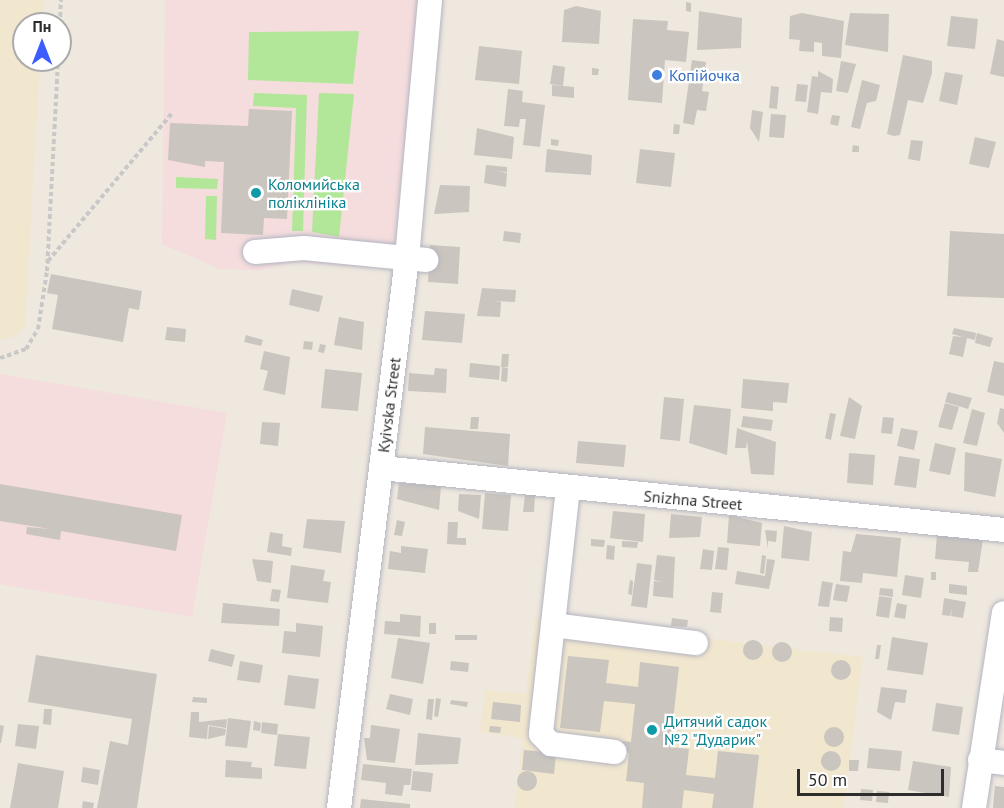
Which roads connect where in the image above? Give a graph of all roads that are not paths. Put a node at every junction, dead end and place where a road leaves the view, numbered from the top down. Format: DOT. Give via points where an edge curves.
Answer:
graph roads {
  1 [pos="430,0"];
  2 [pos="255,252"];
  3 [pos="417,259"];
  4 [pos="381,468"];
  5 [pos="568,488"];
  6 [pos="1004,530"];
  7 [pos="1004,613"];
  8 [pos="553,625"];
  9 [pos="696,643"];
  10 [pos="614,752"];
  11 [pos="980,760"];
  12 [pos="1004,763"];
  13 [pos="339,808"];
  14 [pos="974,808"];
  1 -- 3 [label="street, Kyivska Street"];
  2 -- 3 [label="street" via="304,248"];
  3 -- 4 [label="street, Kyivska Street"];
  4 -- 5 [label="street, Snizhna Street"];
  4 -- 13 [label="street, Kyivska Street"];
  5 -- 6 [label="street, Snizhna Street"];
  5 -- 8 [label="street"];
  7 -- 11 [label="street"];
  8 -- 9 [label="street"];
  8 -- 10 [label="street" via="542,737 550,744"];
  11 -- 12 [label="street"];
  11 -- 14 [label="street"];
}
